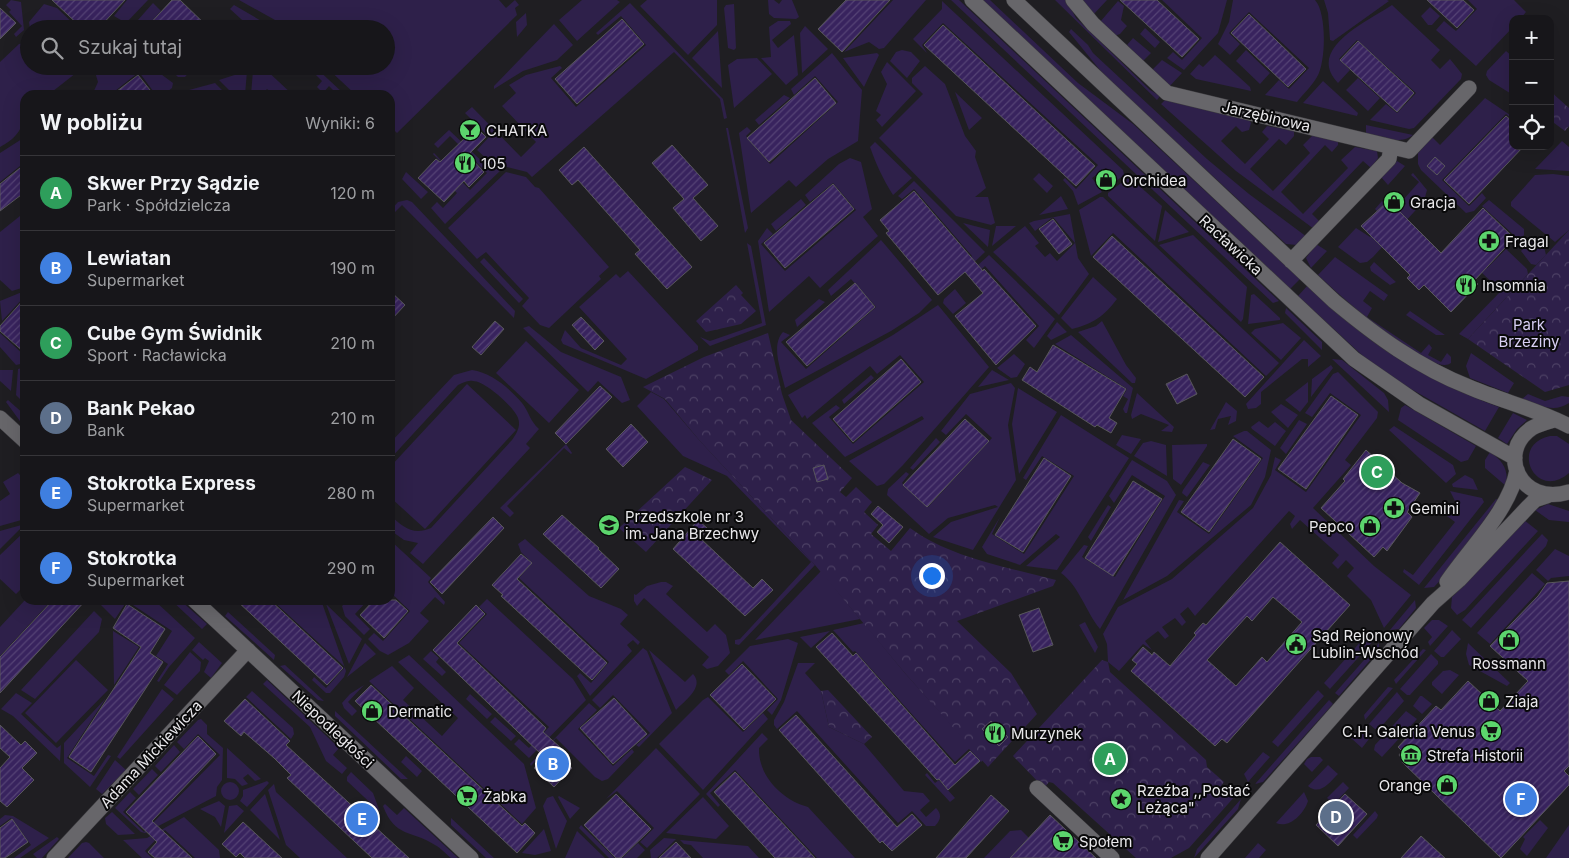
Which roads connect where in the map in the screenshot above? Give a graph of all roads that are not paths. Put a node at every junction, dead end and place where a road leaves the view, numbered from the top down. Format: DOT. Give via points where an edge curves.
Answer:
graph roads {
  1 [pos="972,0"];
  2 [pos="1014,0"];
  3 [pos="1073,0"];
  4 [pos="1469,88"];
  5 [pos="1391,147"];
  6 [pos="1291,261"];
  7 [pos="0,418"];
  8 [pos="1563,420"];
  9 [pos="20,436"];
  10 [pos="1516,464"];
  11 [pos="1560,496"];
  12 [pos="1433,603"];
  13 [pos="199,605"];
  14 [pos="248,650"];
  15 [pos="1037,788"];
  16 [pos="54,858"];
  17 [pos="471,858"];
  18 [pos="1112,858"];
  19 [pos="1208,858"];
  1 -- 10 [label="street, Racławicka" via="1354,359"];
  2 -- 6 [label="street, Racławicka"];
  3 -- 5 [label="street, Jarzębinowa" via="1093,24 1167,93"];
  4 -- 5 [label="street, Jarzębinowa" via="1409,151"];
  5 -- 6 [label="street" via="1389,159"];
  6 -- 8 [label="street, Racławicka" via="1359,322 1403,354 1452,380"];
  7 -- 9 [label="street"];
  8 -- 10 [label="street" via="1533,428 1525,434 1519,442"];
  10 -- 11 [label="street" via="1525,484 1532,490"];
  10 -- 12 [label="street" via="1515,484 1506,500"];
  11 -- 12 [label="street" via="1535,500"];
  12 -- 19 [label="street"];
  13 -- 14 [label="street, Niepodległości"];
  14 -- 16 [label="street, Adama Mickiewicza"];
  14 -- 17 [label="street, Niepodległości"];
  15 -- 18 [label="street"];
}
